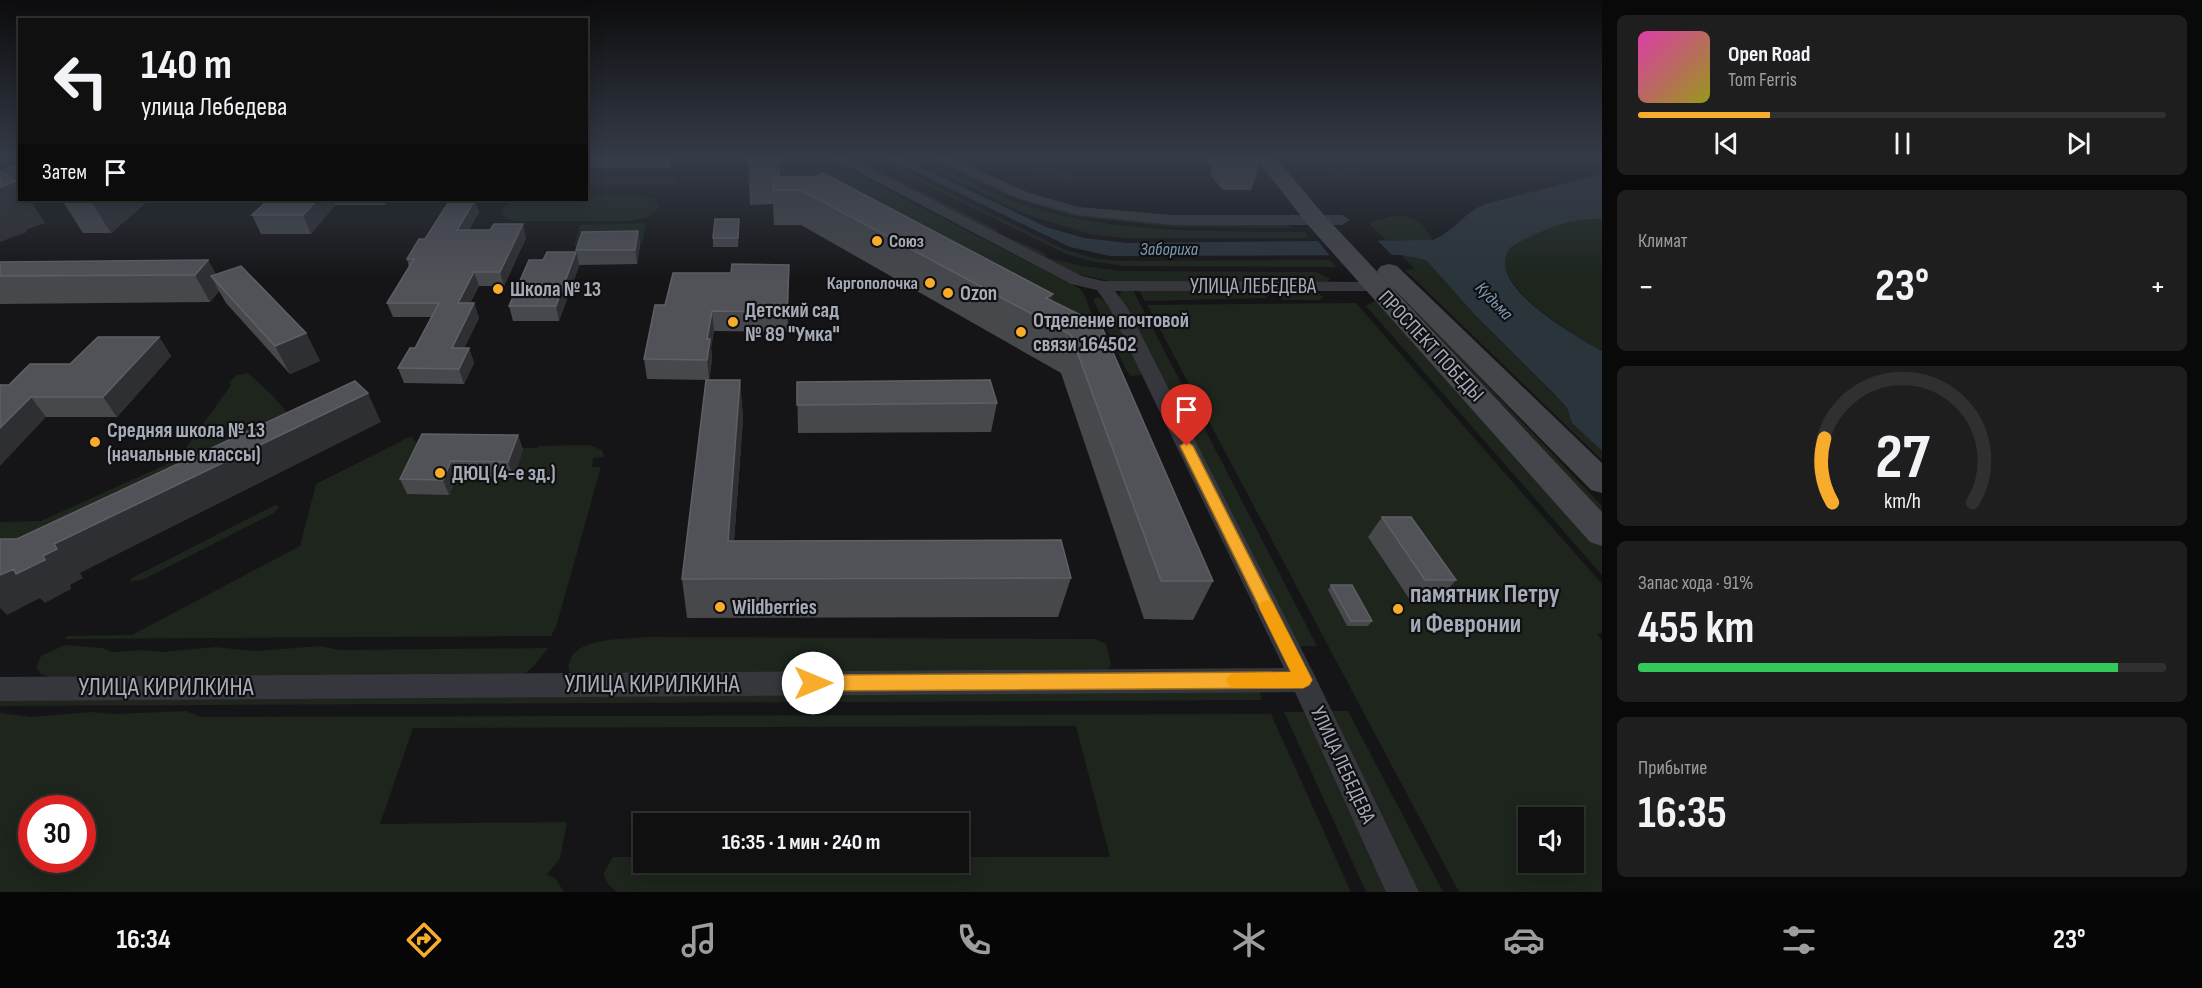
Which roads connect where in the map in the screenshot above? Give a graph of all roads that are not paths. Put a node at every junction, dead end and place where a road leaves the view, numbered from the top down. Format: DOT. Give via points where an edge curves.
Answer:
graph roads {
  1 [pos="916,198"];
  2 [pos="1031,198"];
  3 [pos="1304,198"];
  4 [pos="1318,198"];
  5 [pos="1334,225"];
  6 [pos="1380,276"];
  7 [pos="1103,286"];
  8 [pos="1602,482"];
  9 [pos="1602,533"];
  10 [pos="1303,680"];
  11 [pos="0,688"];
  12 [pos="1403,892"];
  1 -- 7 [label="street, УЛИЦА ЛЕБЕДЕВА" via="1077,280"];
  2 -- 5 [label="street" via="1077,211 1172,220"];
  3 -- 5 [label="main road, ПРОСПЕКТ ПОБЕДЫ"];
  4 -- 5 [label="main road, ПРОСПЕКТ ПОБЕДЫ"];
  5 -- 6 [label="main road, ПРОСПЕКТ ПОБЕДЫ"];
  6 -- 7 [label="street, УЛИЦА ЛЕБЕДЕВА"];
  6 -- 8 [label="main road, ПРОСПЕКТ ПОБЕДЫ"];
  6 -- 9 [label="main road, ПРОСПЕКТ ПОБЕДЫ"];
  7 -- 10 [label="street, УЛИЦА ЛЕБЕДЕВА" via="1116,303"];
  10 -- 11 [label="street, УЛИЦА КИРИЛКИНА"];
  10 -- 12 [label="street, УЛИЦА ЛЕБЕДЕВА"];
}
